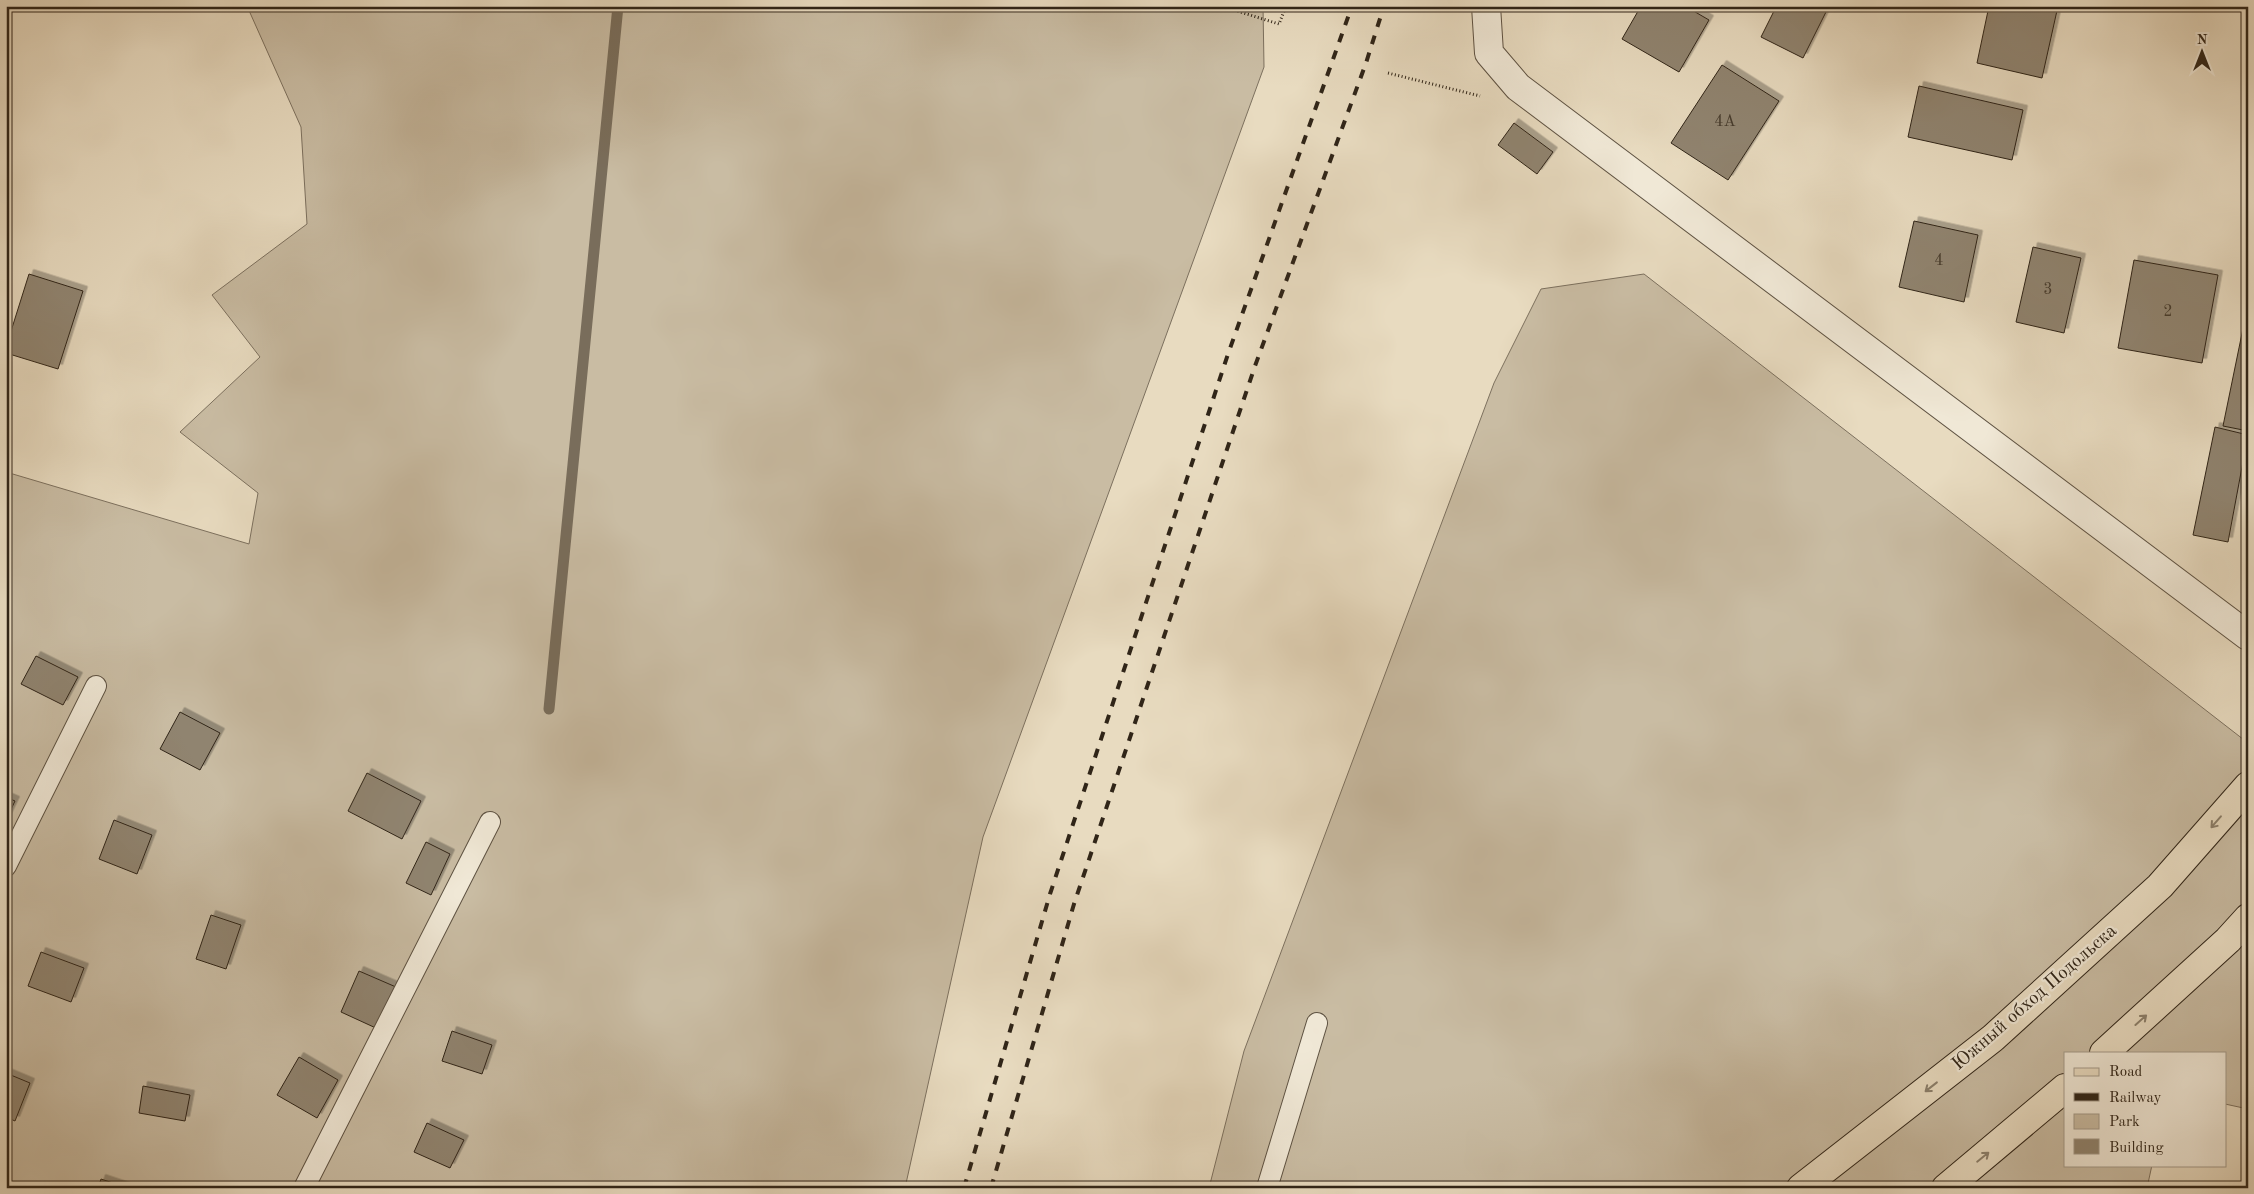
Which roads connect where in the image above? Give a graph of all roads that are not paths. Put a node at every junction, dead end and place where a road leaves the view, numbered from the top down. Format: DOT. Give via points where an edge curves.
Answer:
graph roads {
  1 [pos="1486,6"];
  2 [pos="2248,636"];
  3 [pos="96,686"];
  4 [pos="2248,786"];
  5 [pos="490,822"];
  6 [pos="6,866"];
  7 [pos="2248,918"];
  8 [pos="1317,1023"];
  9 [pos="2105,1052"];
  10 [pos="2064,1089"];
  11 [pos="304,1188"];
  12 [pos="1267,1188"];
  13 [pos="1801,1188"];
  14 [pos="1946,1188"];
  1 -- 2 [label="street" via="1489,53 1518,87"];
  3 -- 6 [label="lane"];
  4 -- 13 [label="main road, Южный обход Подольска, one-way" via="2160,886 1993,1038"];
  5 -- 11 [label="lane"];
  9 -- 7 [label="main road, one-way"];
  8 -- 12 [label="lane"];
  14 -- 10 [label="main road, one-way"];
}
